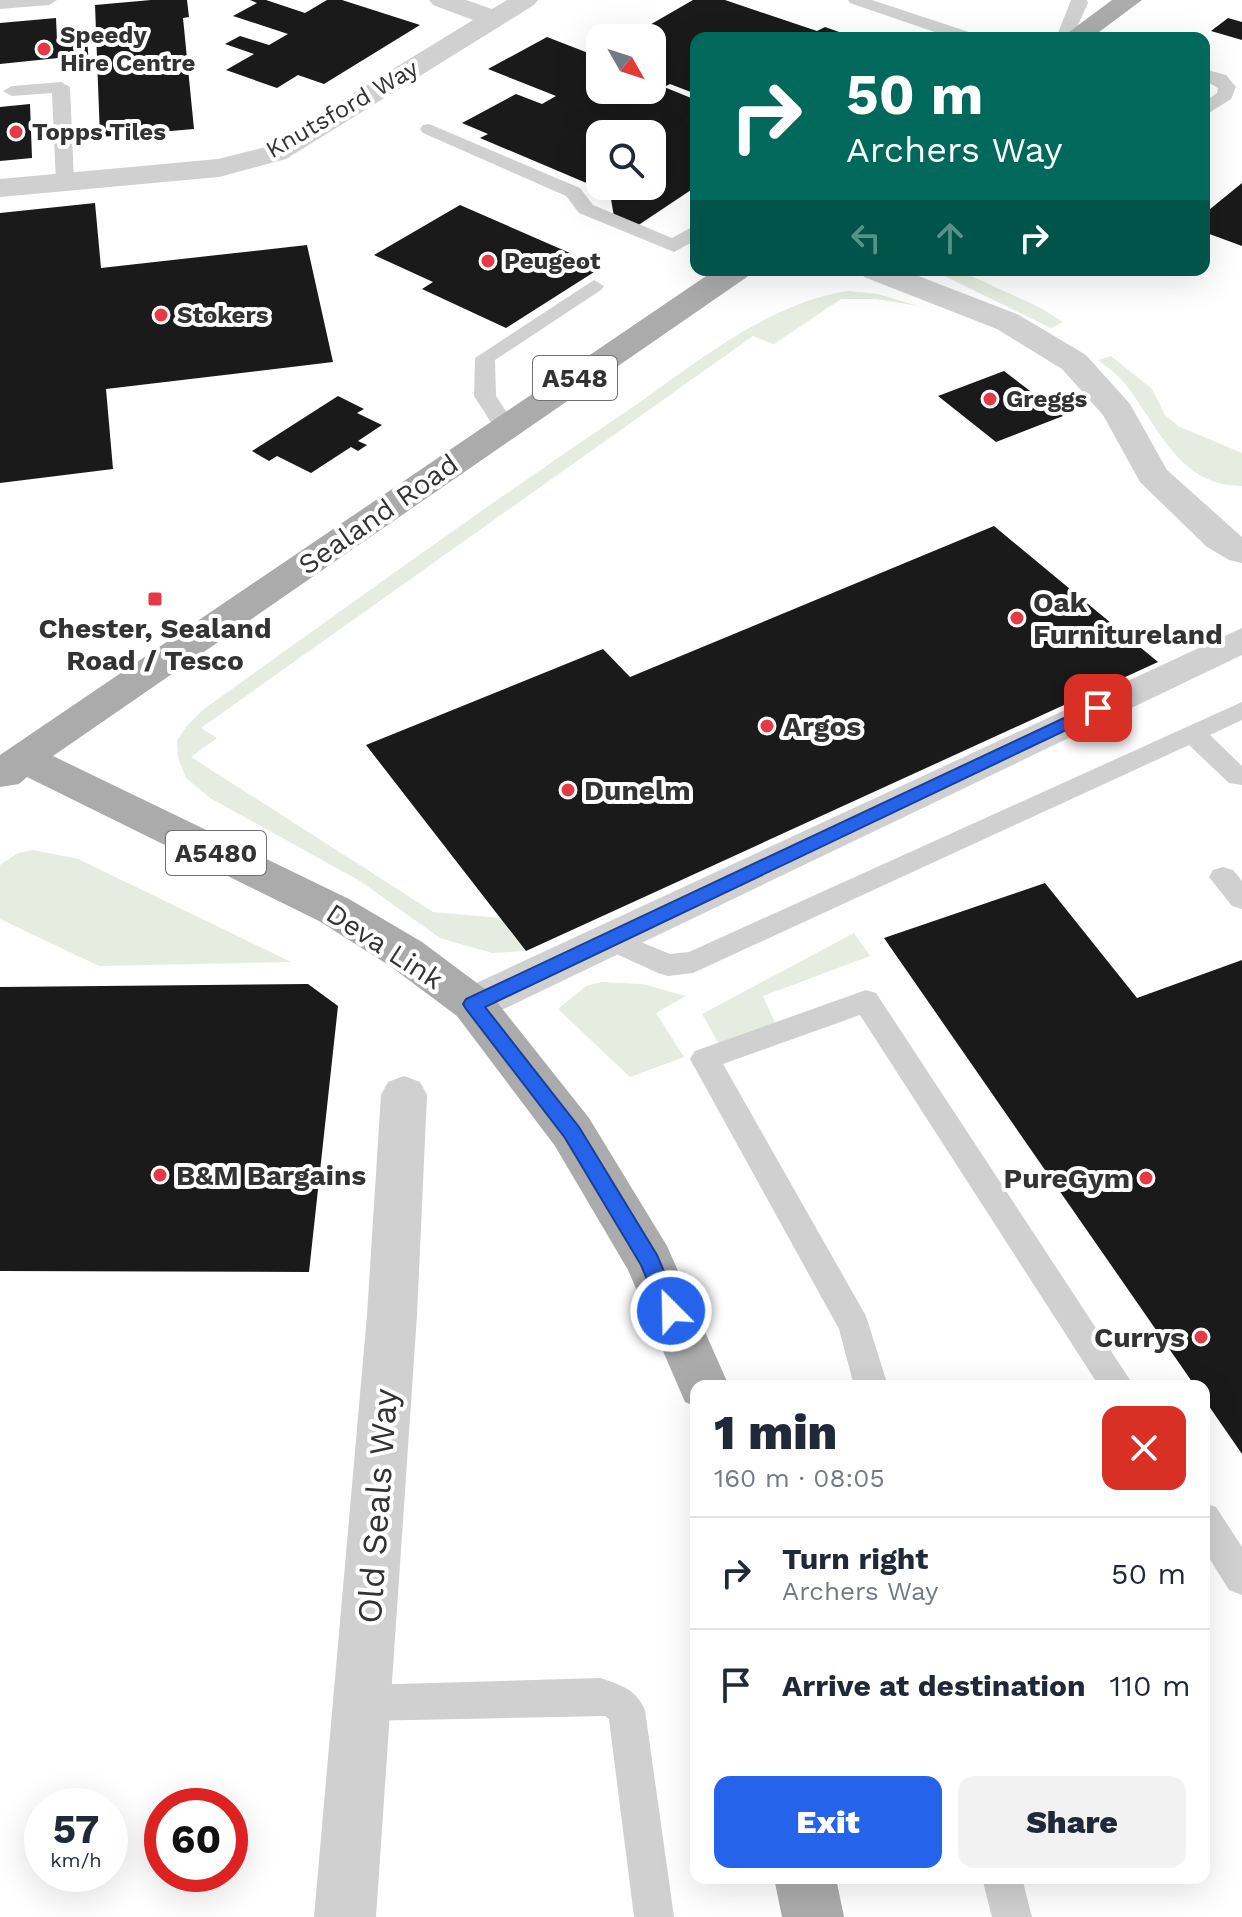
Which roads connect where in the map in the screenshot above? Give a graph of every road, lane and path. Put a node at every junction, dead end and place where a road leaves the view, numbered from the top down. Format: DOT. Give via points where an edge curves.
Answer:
graph roads {
  1 [pos="49,0"];
  2 [pos="442,0"];
  3 [pos="525,0"];
  4 [pos="856,0"];
  5 [pos="1079,0"];
  6 [pos="1129,0"];
  7 [pos="0,4"];
  8 [pos="494,19"];
  9 [pos="951,32"];
  10 [pos="1067,32"];
  11 [pos="1083,32"];
  12 [pos="1210,76"];
  13 [pos="12,91"];
  14 [pos="1210,106"];
  15 [pos="429,129"];
  16 [pos="65,183"];
  17 [pos="0,188"];
  18 [pos="690,235"];
  19 [pos="727,276"];
  20 [pos="890,276"];
  21 [pos="594,286"];
  22 [pos="504,425"];
  23 [pos="1235,540"];
  24 [pos="1242,640"];
  25 [pos="1242,710"];
  26 [pos="1192,733"];
  27 [pos="7,768"];
  28 [pos="1238,777"];
  29 [pos="1223,877"];
  30 [pos="1242,899"];
  31 [pos="609,939"];
  32 [pos="473,1004"];
  33 [pos="404,1095"];
  34 [pos="700,1380"];
  35 [pos="869,1380"];
  36 [pos="1113,1380"];
  37 [pos="1210,1528"];
  38 [pos="1242,1578"];
  39 [pos="362,1703"];
  40 [pos="806,1884"];
  41 [pos="1004,1884"];
  42 [pos="345,1917"];
  43 [pos="654,1917"];
  44 [pos="813,1917"];
  45 [pos="1012,1917"];
  1 -- 7 [label="lane"];
  2 -- 8 [label="street"];
  3 -- 8 [label="street, Knutsford Way"];
  4 -- 9 [label="lane"];
  5 -- 10 [label="lane"];
  6 -- 11 [label="main road"];
  8 -- 16 [label="street, Knutsford Way" via="276,153 219,168"];
  12 -- 14 [label="lane" via="1227,87"];
  13 -- 16 [label="lane" via="61,87"];
  15 -- 18 [label="lane" via="573,192 586,209 674,246"];
  16 -- 17 [label="street, Knutsford Way"];
  19 -- 22 [label="main road, Sealand Road / A548"];
  20 -- 23 [label="street" via="1008,322 1074,362 1118,411 1152,475"];
  21 -- 22 [label="lane" via="485,358 485,396"];
  22 -- 27 [label="main road, Sealand Road / A548"];
  24 -- 31 [label="street"];
  25 -- 26 [label="lane"];
  26 -- 28 [label="lane"];
  26 -- 31 [label="lane" via="693,962 668,965"];
  27 -- 32 [label="main road, Deva Link / A5480" via="334,910"];
  29 -- 30 [label="lane"];
  31 -- 32 [label="street"];
  32 -- 34 [label="main road, Deva Link / A5480" via="572,1132 649,1261"];
  33 -- 39 [label="street, Old Seals Way"];
  35 -- 36 [label="lane" via="855,1326 705,1059 866,1001"];
  37 -- 38 [label="lane"];
  39 -- 42 [label="street, Old Seals Way"];
  39 -- 43 [label="lane" via="600,1696 617,1702 626,1710"];
  40 -- 44 [label="main road"];
  41 -- 45 [label="lane"];
}
